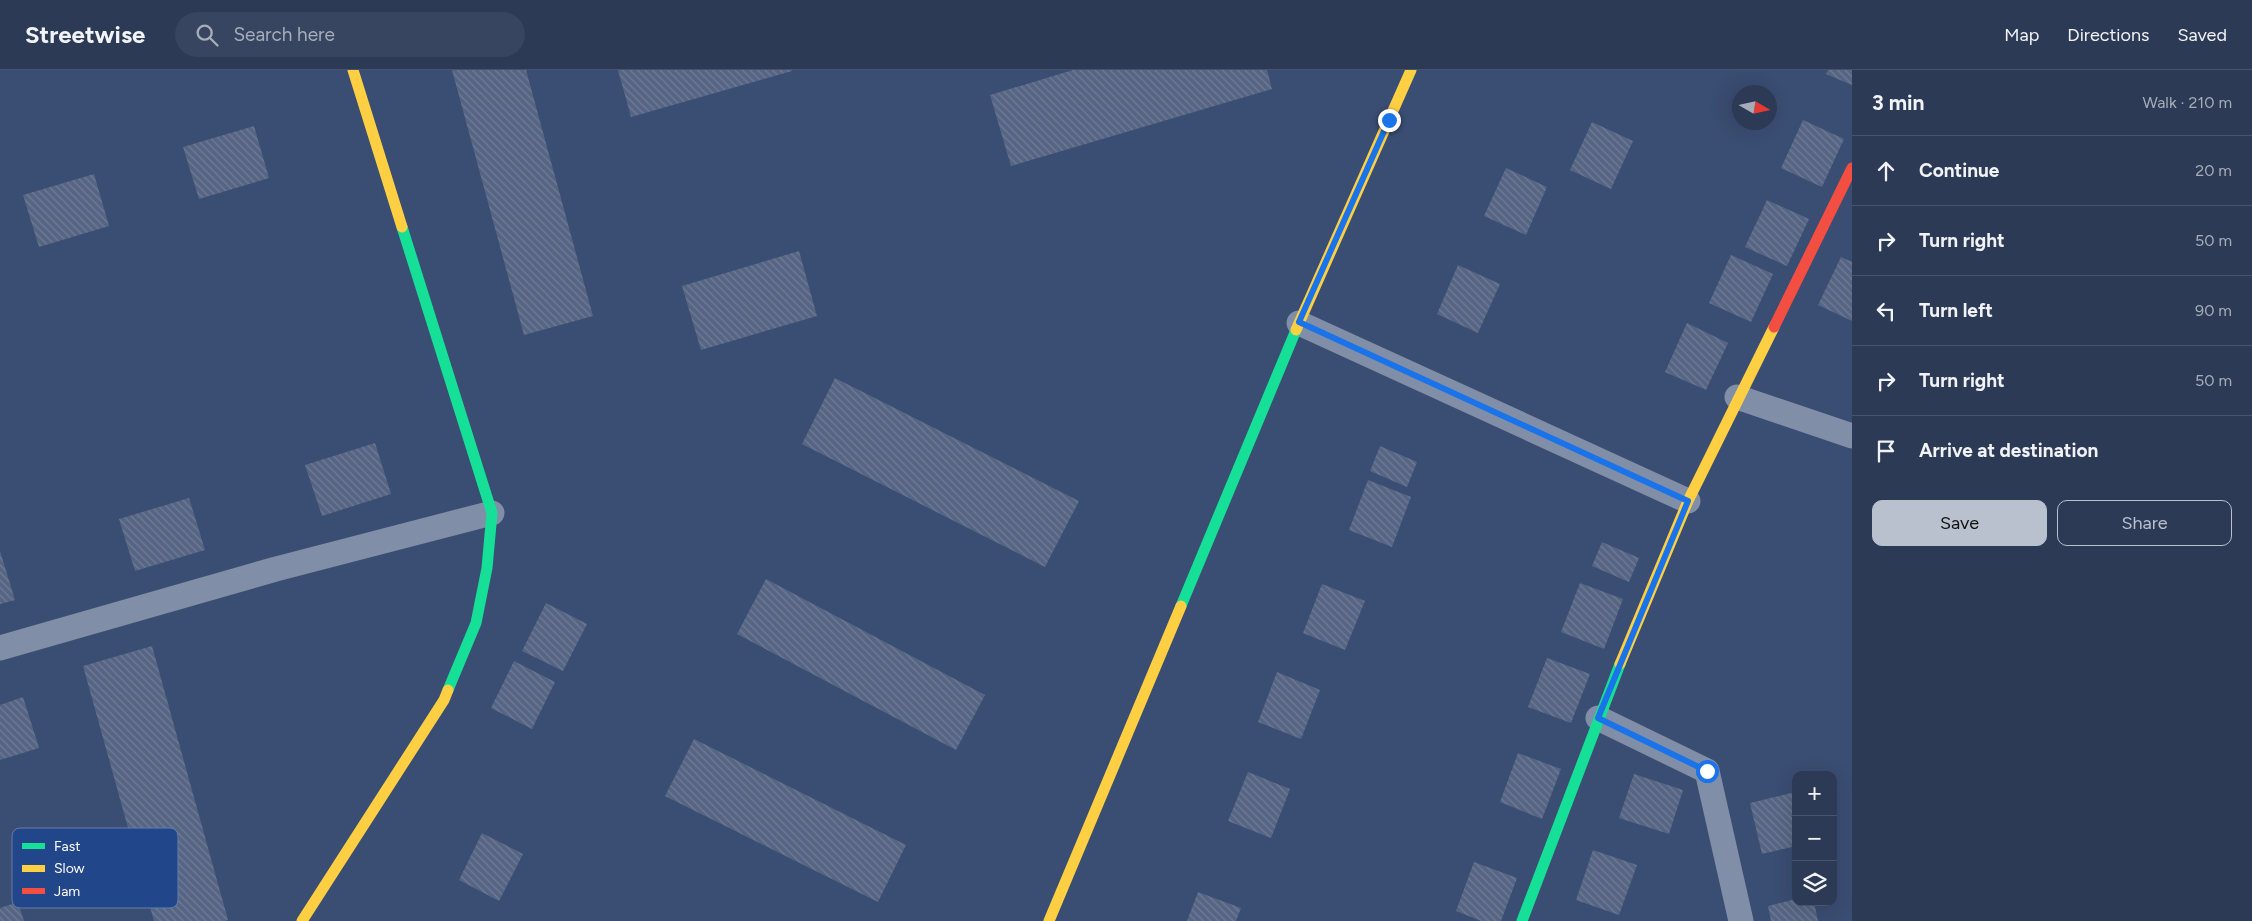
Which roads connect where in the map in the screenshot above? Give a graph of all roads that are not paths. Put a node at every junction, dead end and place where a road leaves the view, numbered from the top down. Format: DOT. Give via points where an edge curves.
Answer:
graph roads {
  1 [pos="353,70"];
  2 [pos="1411,70"];
  3 [pos="1852,168"];
  4 [pos="1299,322"];
  5 [pos="1737,397"];
  6 [pos="1852,436"];
  7 [pos="1688,501"];
  8 [pos="492,513"];
  9 [pos="0,648"];
  10 [pos="1598,718"];
  11 [pos="302,921"];
  12 [pos="1049,921"];
  13 [pos="1522,921"];
  14 [pos="1741,921"];
  1 -- 8 [label="street"];
  2 -- 4 [label="street"];
  3 -- 5 [label="street"];
  4 -- 7 [label="street"];
  4 -- 12 [label="street"];
  5 -- 6 [label="street"];
  5 -- 7 [label="street"];
  7 -- 10 [label="street"];
  8 -- 9 [label="street" via="276,569"];
  8 -- 11 [label="street" via="487,568 476,622 444,700"];
  10 -- 13 [label="street"];
  10 -- 14 [label="street" via="1707,771"];
}
